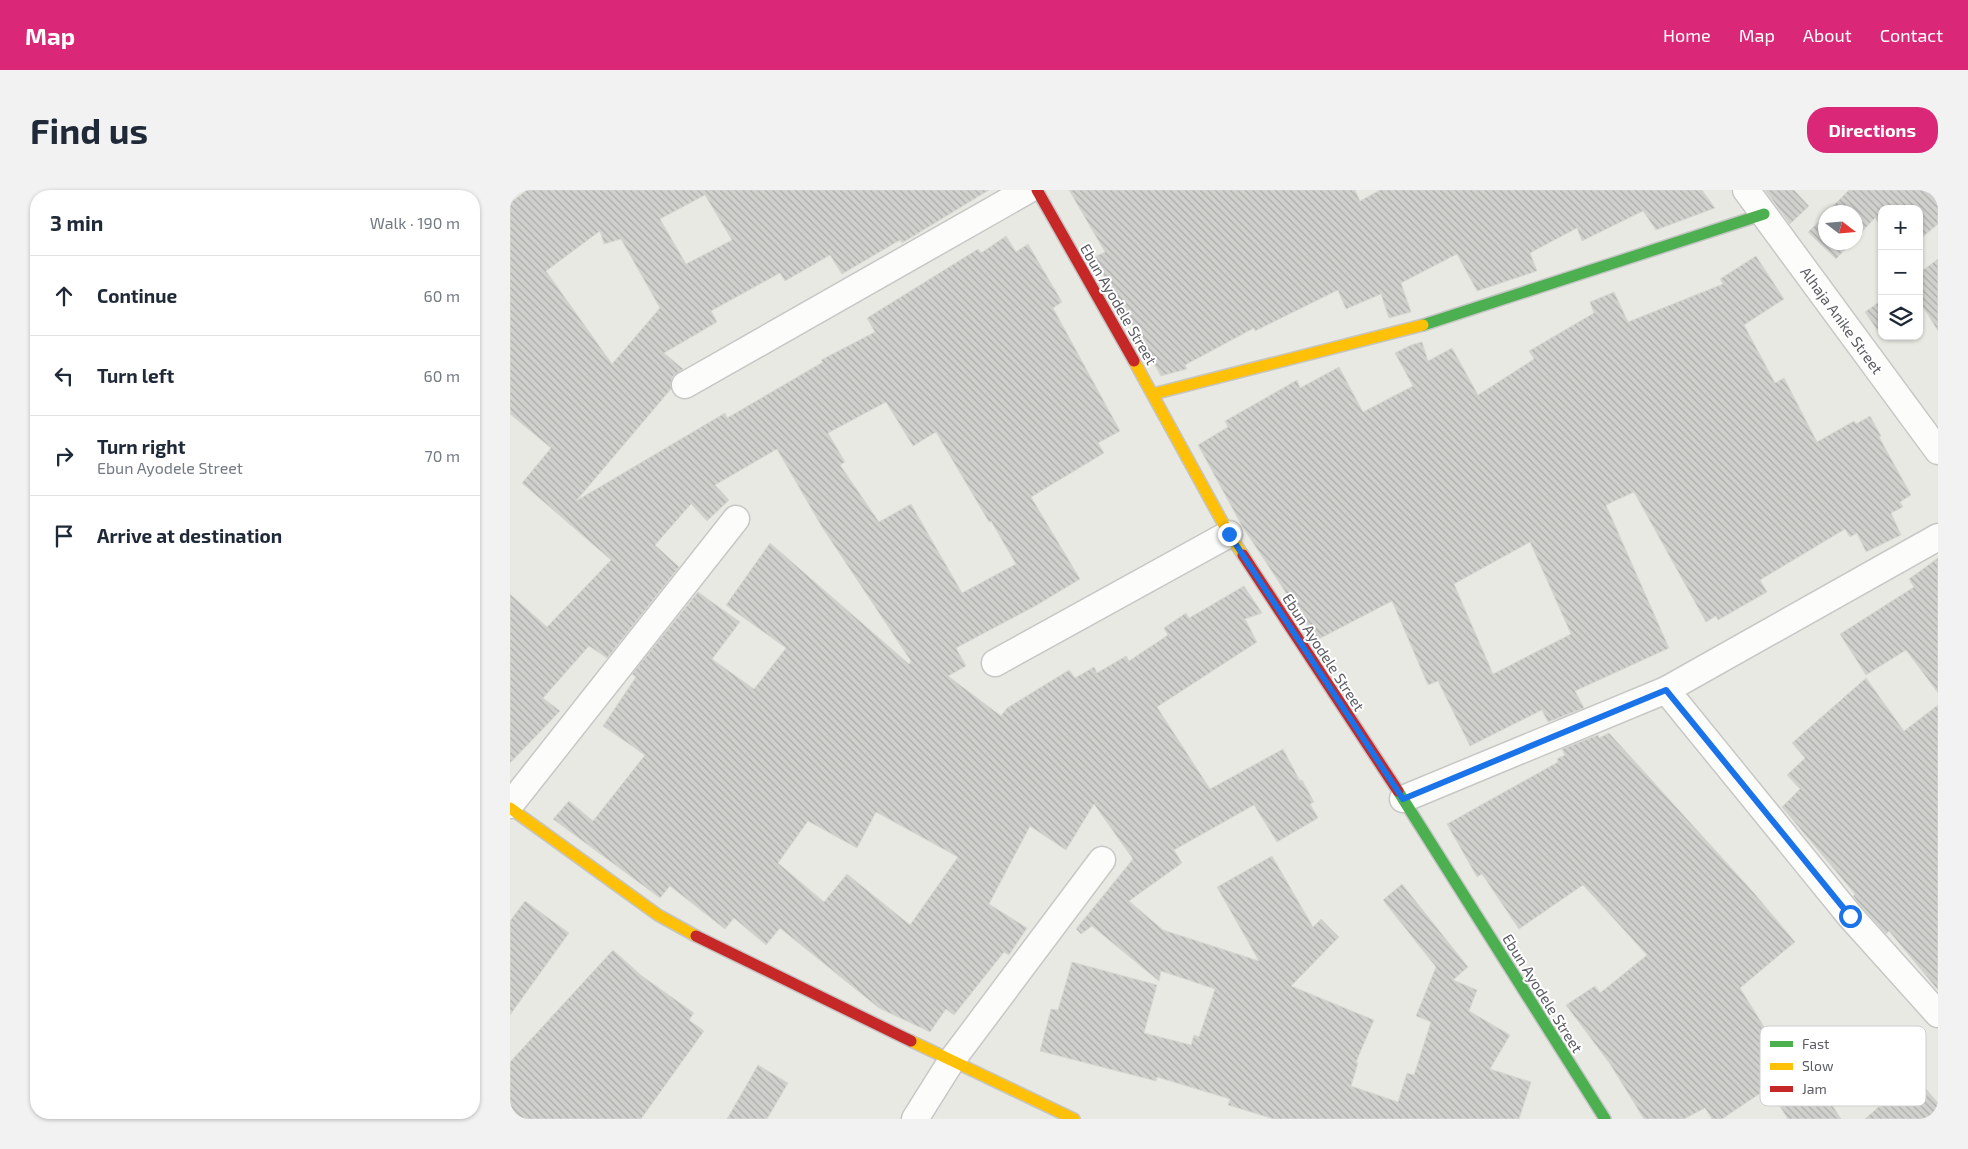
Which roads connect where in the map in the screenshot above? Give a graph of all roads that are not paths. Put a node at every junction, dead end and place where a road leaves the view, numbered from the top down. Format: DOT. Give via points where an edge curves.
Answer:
graph roads {
  1 [pos="1028,190"];
  2 [pos="1037,190"];
  3 [pos="1746,190"];
  4 [pos="1764,214"];
  5 [pos="684,385"];
  6 [pos="1153,394"];
  7 [pos="1938,451"];
  8 [pos="736,519"];
  9 [pos="1229,534"];
  10 [pos="1938,537"];
  11 [pos="994,663"];
  12 [pos="1666,690"];
  13 [pos="1403,799"];
  14 [pos="510,807"];
  15 [pos="1102,860"];
  16 [pos="1938,1014"];
  17 [pos="952,1060"];
  18 [pos="915,1119"];
  19 [pos="1074,1119"];
  20 [pos="1605,1119"];
  1 -- 5 [label="street"];
  2 -- 6 [label="street, Ebun Ayodele Street"];
  3 -- 4 [label="street, Alhaja Anike Street"];
  4 -- 6 [label="street" via="1413,328"];
  4 -- 7 [label="street, Alhaja Anike Street"];
  6 -- 9 [label="street, Ebun Ayodele Street"];
  8 -- 14 [label="street"];
  9 -- 11 [label="street"];
  9 -- 13 [label="street, Ebun Ayodele Street"];
  10 -- 12 [label="street"];
  12 -- 13 [label="street"];
  12 -- 16 [label="street" via="1850,916"];
  13 -- 20 [label="street, Ebun Ayodele Street"];
  14 -- 17 [label="street" via="658,915 704,941"];
  15 -- 17 [label="street"];
  17 -- 18 [label="street"];
  17 -- 19 [label="street"];
}
